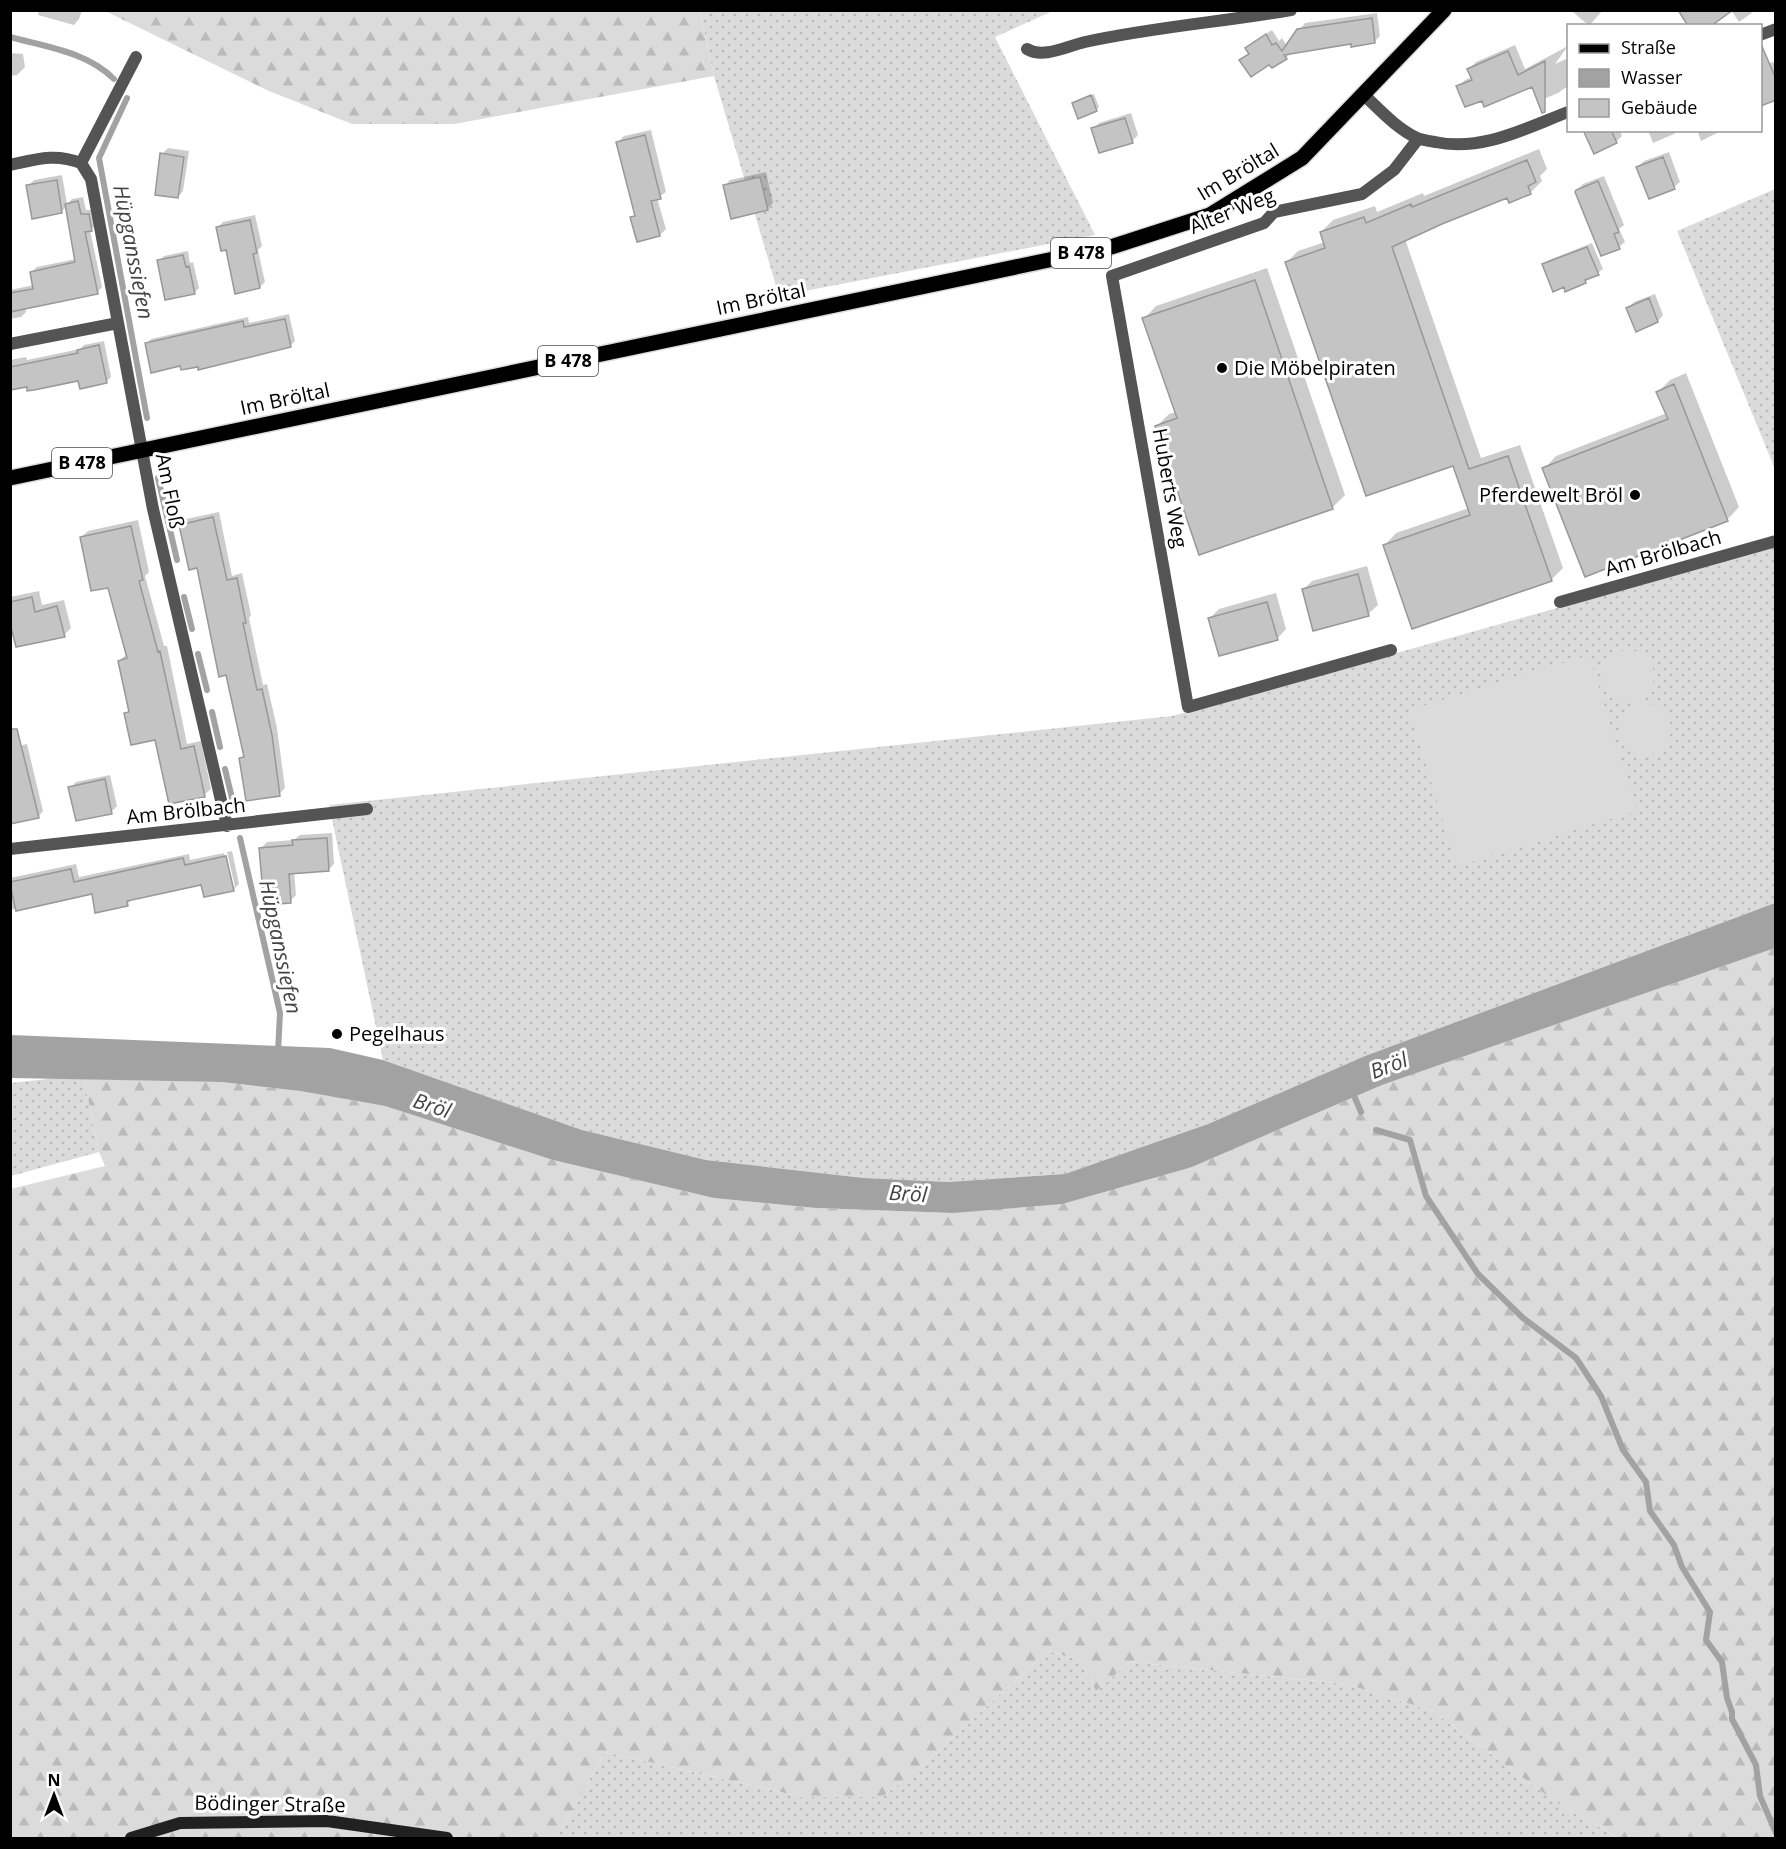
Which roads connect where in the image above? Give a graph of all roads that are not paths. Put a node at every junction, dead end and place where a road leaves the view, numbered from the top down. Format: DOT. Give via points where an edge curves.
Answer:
graph roads {
  1 [pos="1291,10"];
  2 [pos="1444,10"];
  3 [pos="1776,29"];
  4 [pos="1762,35"];
  5 [pos="1027,49"];
  6 [pos="134,60"];
  7 [pos="1363,94"];
  8 [pos="1567,112"];
  9 [pos="1418,139"];
  10 [pos="81,164"];
  11 [pos="10,165"];
  12 [pos="1112,276"];
  13 [pos="118,323"];
  14 [pos="10,344"];
  15 [pos="142,451"];
  16 [pos="10,478"];
  17 [pos="1776,541"];
  18 [pos="1560,602"];
  19 [pos="1391,650"];
  20 [pos="367,809"];
  21 [pos="227,826"];
  22 [pos="10,849"];
  23 [pos="131,1839"];
  24 [pos="447,1839"];
  1 -- 5 [label="street" via="1104,38 1046,53"];
  2 -- 7 [label="main road, Im Bröltal / B 478"];
  3 -- 4 [label="street"];
  6 -- 10 [label="street"];
  7 -- 9 [label="street"];
  7 -- 15 [label="main road, Im Bröltal / B 478" via="1302,158 1210,215 1111,247"];
  8 -- 9 [label="street" via="1504,137 1474,144 1448,145"];
  9 -- 12 [label="street, Alter Weg" via="1394,170 1362,194 1274,212 1264,223"];
  10 -- 11 [label="street" via="51,157"];
  10 -- 13 [label="street, Am Floß" via="91,179"];
  12 -- 19 [label="street, Huberts Weg" via="1188,707"];
  13 -- 14 [label="street"];
  13 -- 15 [label="street, Am Floß"];
  15 -- 16 [label="main road, Im Bröltal / B 478"];
  15 -- 21 [label="street, Am Floß"];
  17 -- 18 [label="street, Am Brölbach"];
  20 -- 21 [label="street, Am Brölbach"];
  21 -- 22 [label="street, Am Brölbach"];
  23 -- 24 [label="street, Bödinger Straße" via="180,1823 327,1821"];
}
